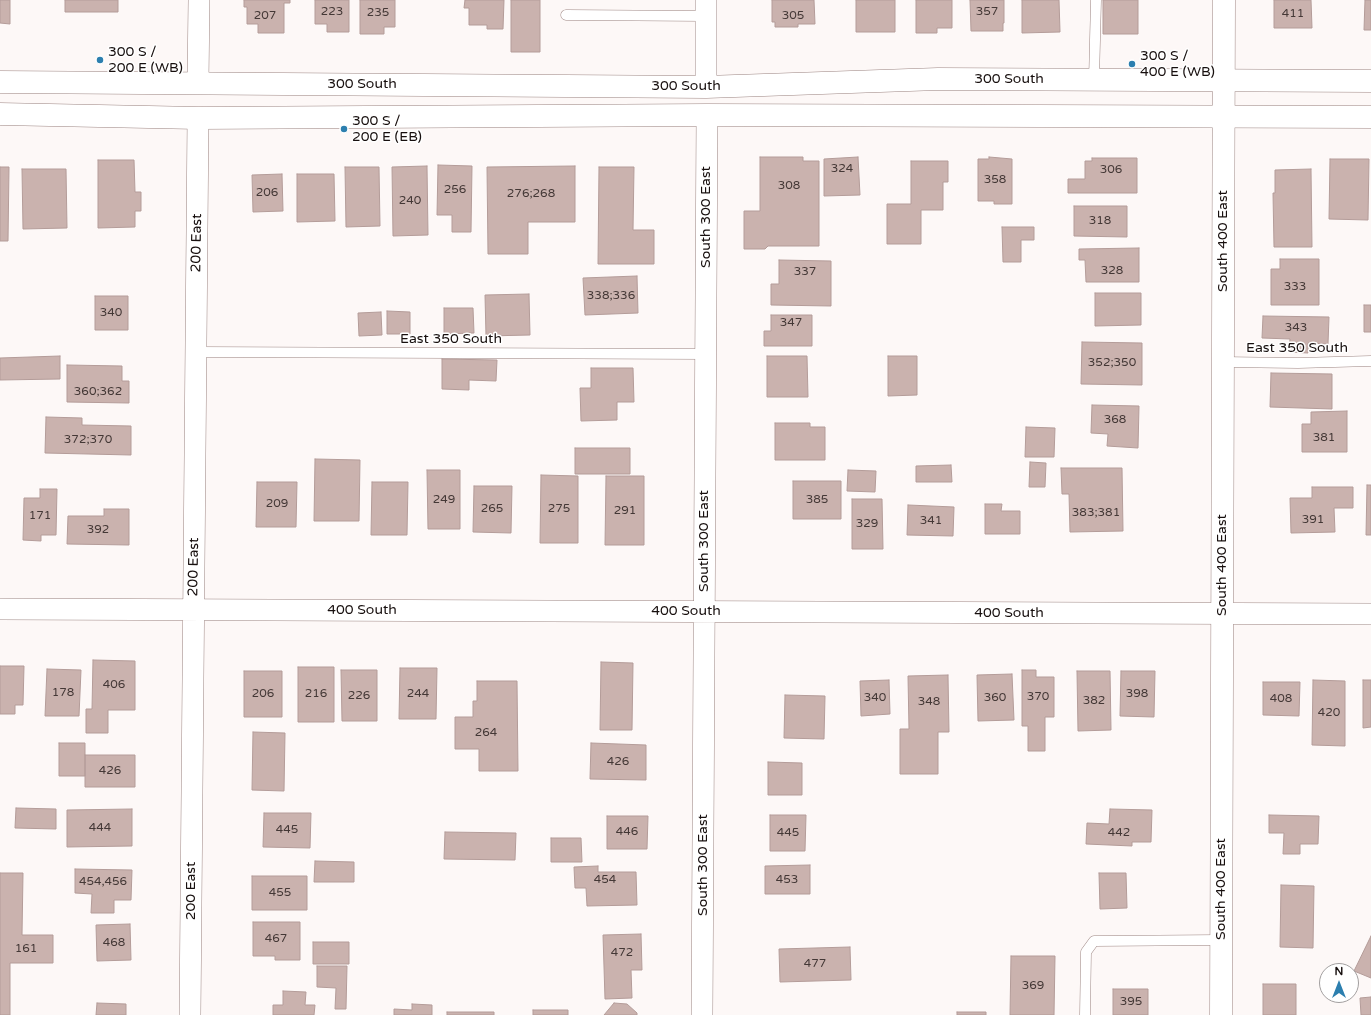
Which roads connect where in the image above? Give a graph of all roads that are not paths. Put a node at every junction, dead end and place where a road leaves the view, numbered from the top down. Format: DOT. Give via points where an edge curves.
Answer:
graph roads {
  1 [pos="198,0"];
  2 [pos="1096,0"];
  3 [pos="1224,0"];
  4 [pos="706,8"];
  5 [pos="566,15"];
  6 [pos="1094,80"];
  7 [pos="1223,80"];
  8 [pos="1371,81"];
  9 [pos="0,82"];
  10 [pos="198,82"];
  11 [pos="706,87"];
  12 [pos="0,114"];
  13 [pos="707,115"];
  14 [pos="1223,116"];
  15 [pos="1371,117"];
  16 [pos="198,118"];
  17 [pos="196,352"];
  18 [pos="706,354"];
  19 [pos="1371,361"];
  20 [pos="1222,362"];
  21 [pos="0,609"];
  22 [pos="194,610"];
  23 [pos="704,611"];
  24 [pos="1222,614"];
  25 [pos="1371,614"];
  26 [pos="1221,940"];
  27 [pos="190,1015"];
  28 [pos="702,1015"];
  29 [pos="1085,1015"];
  30 [pos="1221,1015"];
  1 -- 10 [label="street"];
  2 -- 6 [label="lane"];
  3 -- 7 [label="main road, South 400 East"];
  4 -- 5 [label="lane"];
  4 -- 11 [label="street"];
  6 -- 7 [label="main road, 300 South"];
  6 -- 11 [label="main road, 300 South" via="938,79"];
  7 -- 8 [label="main road, 300 South"];
  7 -- 14 [label="main road, South 400 East"];
  9 -- 10 [label="main road, 300 South"];
  10 -- 11 [label="main road, 300 South"];
  12 -- 16 [label="main road, 300 South"];
  13 -- 14 [label="main road, 300 South"];
  13 -- 16 [label="main road, 300 South"];
  13 -- 18 [label="street, South 300 East"];
  14 -- 15 [label="main road, 300 South"];
  14 -- 20 [label="main road, South 400 East"];
  16 -- 17 [label="street, 200 East"];
  17 -- 18 [label="lane, East 350 South"];
  17 -- 22 [label="street, 200 East"];
  18 -- 23 [label="street, South 300 East"];
  19 -- 20 [label="lane, East 350 South"];
  20 -- 24 [label="main road, South 400 East"];
  21 -- 22 [label="street, 400 South"];
  22 -- 23 [label="street, 400 South"];
  22 -- 27 [label="street, 200 East"];
  23 -- 24 [label="street, 400 South"];
  23 -- 28 [label="street, South 300 East"];
  24 -- 25 [label="street, 400 South"];
  24 -- 26 [label="main road, South 400 East"];
  26 -- 29 [label="lane" via="1094,941 1086,952"];
  26 -- 30 [label="main road, South 400 East"];
}
